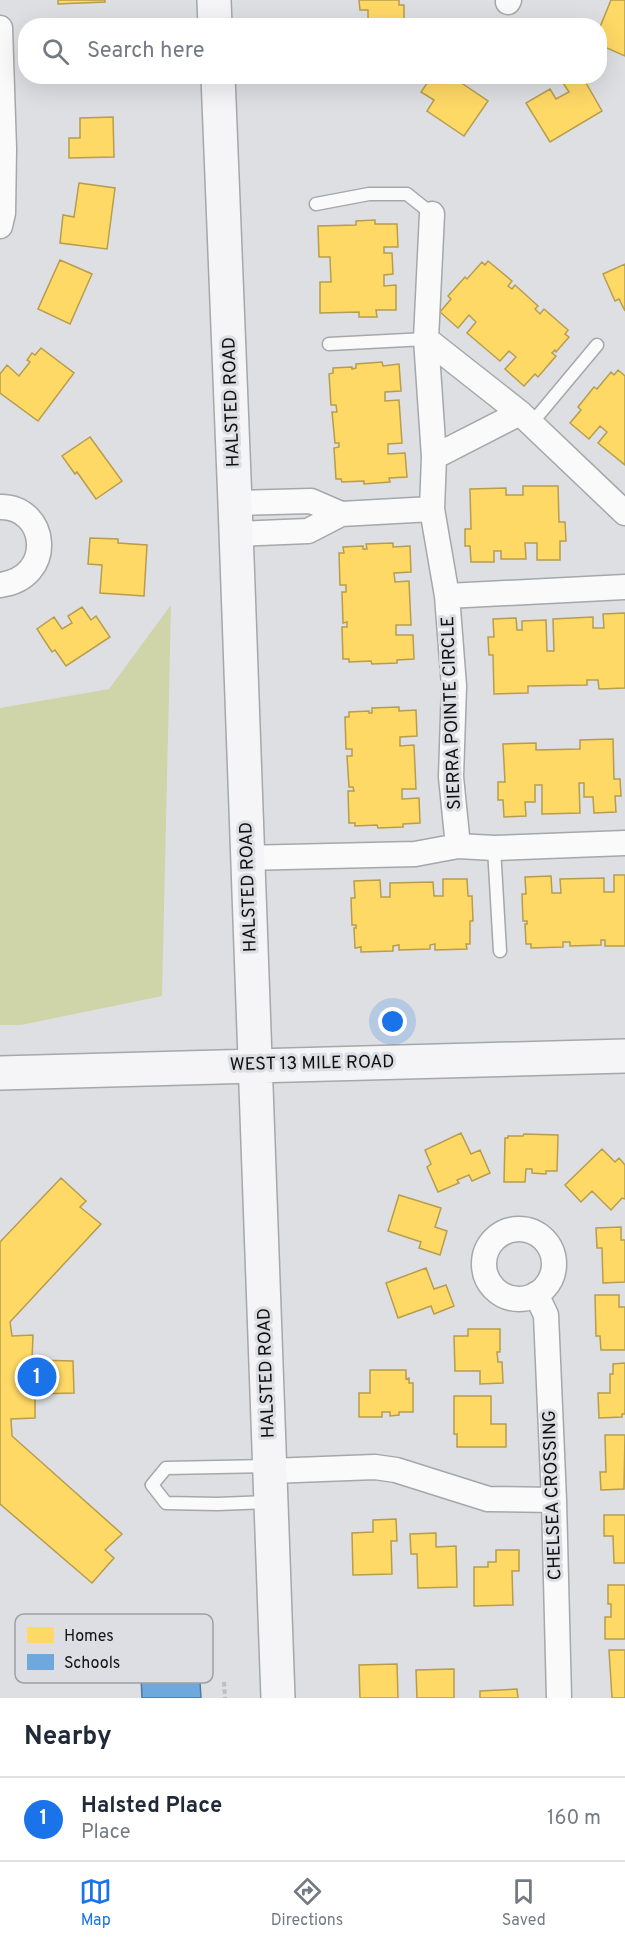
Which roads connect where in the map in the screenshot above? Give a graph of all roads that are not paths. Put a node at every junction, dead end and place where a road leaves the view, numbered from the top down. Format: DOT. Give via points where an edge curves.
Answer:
graph roads {
  1 [pos="214,0"];
  2 [pos="215,18"];
  3 [pos="0,28"];
  4 [pos="218,84"];
  5 [pos="316,204"];
  6 [pos="432,214"];
  7 [pos="0,226"];
  8 [pos="426,339"];
  9 [pos="329,344"];
  10 [pos="597,345"];
  11 [pos="525,419"];
  12 [pos="434,457"];
  13 [pos="0,507"];
  14 [pos="432,509"];
  15 [pos="625,513"];
  16 [pos="236,518"];
  17 [pos="0,585"];
  18 [pos="625,587"];
  19 [pos="447,596"];
  20 [pos="625,843"];
  21 [pos="458,846"];
  22 [pos="495,848"];
  23 [pos="248,858"];
  24 [pos="500,951"];
  25 [pos="625,1056"];
  26 [pos="255,1065"];
  27 [pos="0,1074"];
  28 [pos="536,1294"];
  29 [pos="270,1480"];
  30 [pos="554,1500"];
  31 [pos="278,1698"];
  32 [pos="559,1698"];
  1 -- 2 [label="street"];
  3 -- 7 [label="street" via="4,149"];
  4 -- 16 [label="street, HALSTED ROAD"];
  5 -- 6 [label="lane" via="369,194 407,194"];
  6 -- 8 [label="street, SIERRA POINTE CIRCLE"];
  8 -- 9 [label="lane"];
  8 -- 11 [label="street"];
  8 -- 12 [label="street, SIERRA POINTE CIRCLE"];
  10 -- 11 [label="lane"];
  11 -- 12 [label="street"];
  11 -- 15 [label="street"];
  12 -- 14 [label="street, SIERRA POINTE CIRCLE"];
  13 -- 17 [label="street" via="19,511 29,519 40,543 39,555 25,577"];
  14 -- 16 [label="street" via="341,514 308,531"];
  14 -- 19 [label="street, SIERRA POINTE CIRCLE"];
  16 -- 23 [label="street, HALSTED ROAD"];
  18 -- 19 [label="street"];
  19 -- 21 [label="street, SIERRA POINTE CIRCLE" via="454,686 451,777"];
  20 -- 22 [label="street"];
  21 -- 22 [label="street"];
  21 -- 23 [label="street" via="415,854"];
  22 -- 24 [label="lane"];
  23 -- 26 [label="street, HALSTED ROAD"];
  25 -- 26 [label="street, WEST 13 MILE ROAD"];
  26 -- 27 [label="street, WEST 13 MILE ROAD"];
  26 -- 29 [label="street, HALSTED ROAD"];
  28 -- 30 [label="street, CHELSEA CROSSING" via="546,1315"];
  29 -- 29 [label="lane" via="166,1468 152,1485 166,1503"];
  29 -- 30 [label="street" via="375,1467 488,1499"];
  29 -- 31 [label="street, HALSTED ROAD"];
  30 -- 32 [label="street, CHELSEA CROSSING"];
}
